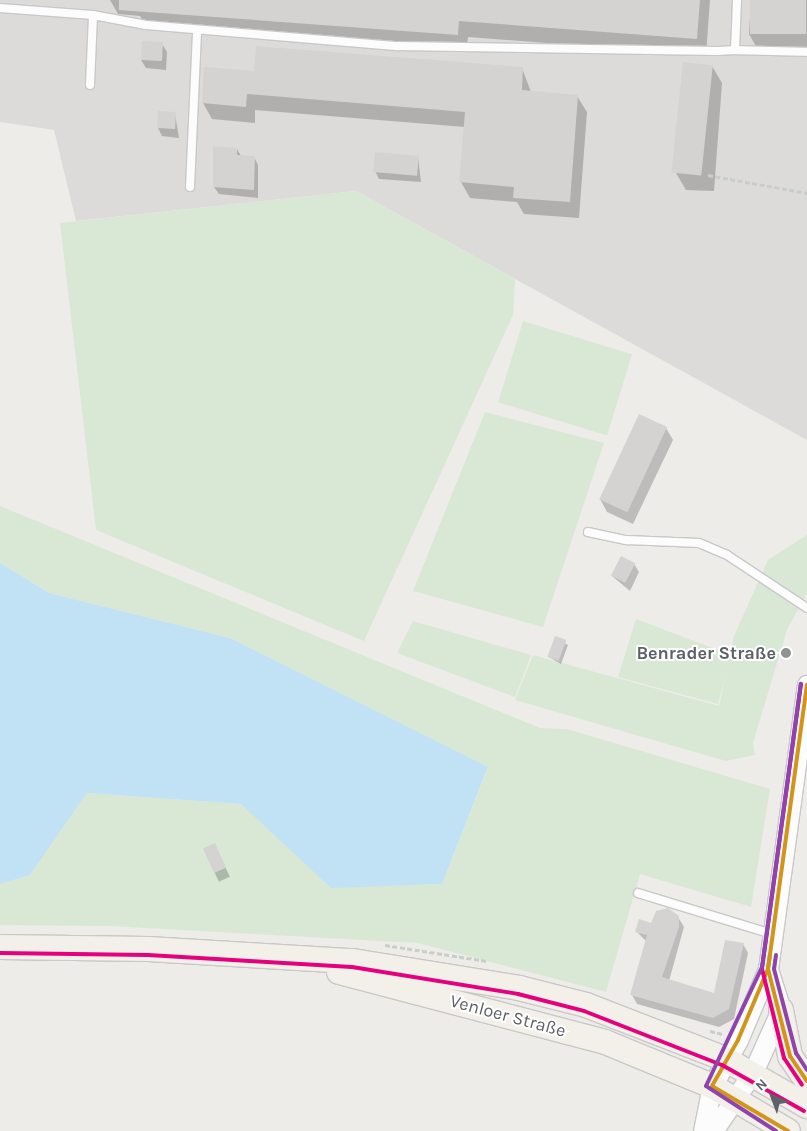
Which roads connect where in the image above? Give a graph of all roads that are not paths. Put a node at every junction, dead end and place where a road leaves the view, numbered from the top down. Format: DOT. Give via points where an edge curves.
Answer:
graph roads {
  1 [pos="737,0"];
  2 [pos="0,8"];
  3 [pos="93,15"];
  4 [pos="196,30"];
  5 [pos="735,50"];
  6 [pos="807,52"];
  7 [pos="90,85"];
  8 [pos="190,187"];
  9 [pos="588,532"];
  10 [pos="807,608"];
  11 [pos="807,685"];
  12 [pos="638,893"];
  13 [pos="772,934"];
  14 [pos="0,947"];
  15 [pos="299,962"];
  16 [pos="768,969"];
  17 [pos="781,1010"];
  18 [pos="725,1059"];
  19 [pos="754,1072"];
  20 [pos="807,1081"];
  21 [pos="712,1086"];
  22 [pos="737,1099"];
  23 [pos="807,1106"];
  24 [pos="703,1131"];
  25 [pos="713,1131"];
  26 [pos="788,1131"];
  1 -- 5 [label="lane"];
  2 -- 3 [label="lane"];
  3 -- 4 [label="lane"];
  3 -- 7 [label="lane"];
  4 -- 5 [label="lane" via="492,51"];
  4 -- 8 [label="lane"];
  5 -- 6 [label="lane"];
  9 -- 10 [label="lane" via="627,540 699,543 727,555"];
  11 -- 13 [label="street"];
  12 -- 13 [label="lane"];
  13 -- 16 [label="street"];
  14 -- 15 [label="main road, Venloer Straße" via="148,950"];
  15 -- 18 [label="main road, Venloer Straße" via="382,964 519,988 586,1005"];
  15 -- 21 [label="main road, Venloer Straße" via="605,1042"];
  16 -- 17 [label="street"];
  16 -- 18 [label="street"];
  17 -- 19 [label="street"];
  17 -- 20 [label="main road" via="790,1056"];
  18 -- 19 [label="main road, Venloer Straße"];
  18 -- 21 [label="street"];
  19 -- 22 [label="street"];
  19 -- 23 [label="main road, Venloer Straße"];
  21 -- 22 [label="main road, Venloer Straße"];
  21 -- 24 [label="street"];
  22 -- 25 [label="street"];
  22 -- 26 [label="main road, Venloer Straße"];
}
